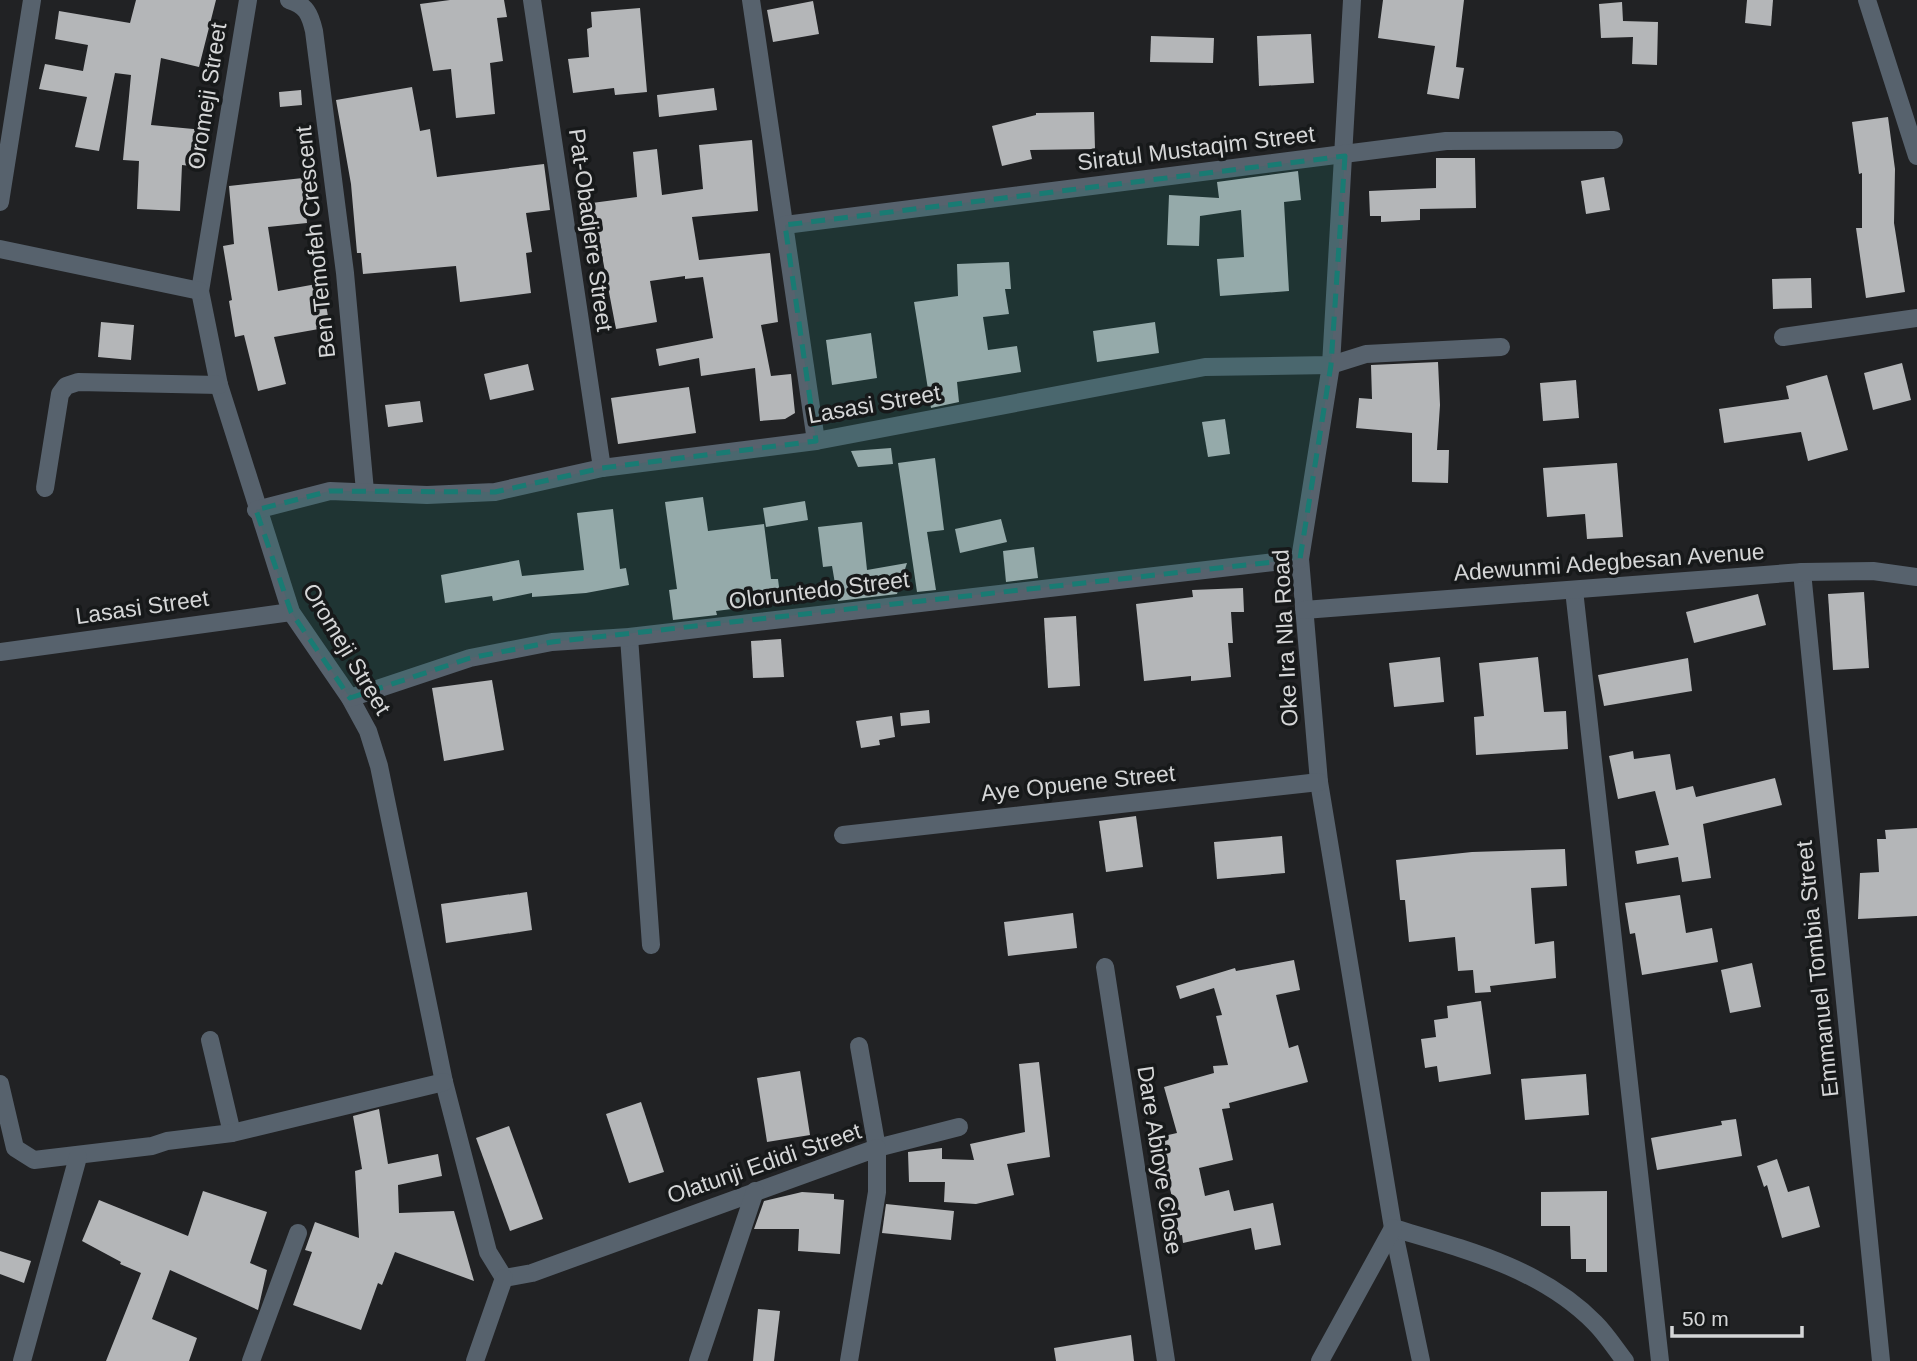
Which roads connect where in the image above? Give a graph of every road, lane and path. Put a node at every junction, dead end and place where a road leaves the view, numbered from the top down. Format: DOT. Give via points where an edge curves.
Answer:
graph roads {
  1 [pos="32,0"];
  2 [pos="248,0"];
  3 [pos="289,0"];
  4 [pos="532,0"];
  5 [pos="751,0"];
  6 [pos="1352,0"];
  7 [pos="1867,0"];
  8 [pos="1614,140"];
  9 [pos="1915,144"];
  10 [pos="1345,156"];
  11 [pos="0,202"];
  12 [pos="785,225"];
  13 [pos="0,249"];
  14 [pos="200,291"];
  15 [pos="1917,318"];
  16 [pos="1783,337"];
  17 [pos="1501,347"];
  18 [pos="1331,365"];
  19 [pos="219,385"];
  20 [pos="816,441"];
  21 [pos="602,468"];
  22 [pos="45,488"];
  23 [pos="365,491"];
  24 [pos="256,510"];
  25 [pos="1300,559"];
  26 [pos="1802,572"];
  27 [pos="1917,577"];
  28 [pos="1574,590"];
  29 [pos="1304,610"];
  30 [pos="290,612"];
  31 [pos="629,637"];
  32 [pos="0,652"];
  33 [pos="350,698"];
  34 [pos="1319,782"];
  35 [pos="843,835"];
  36 [pos="651,945"];
  37 [pos="1105,967"];
  38 [pos="210,1040"];
  39 [pos="859,1046"];
  40 [pos="444,1082"];
  41 [pos="0,1084"];
  42 [pos="959,1127"];
  43 [pos="232,1133"];
  44 [pos="877,1148"];
  45 [pos="78,1157"];
  46 [pos="755,1191"];
  47 [pos="1393,1228"];
  48 [pos="298,1233"];
  49 [pos="504,1278"];
  50 [pos="22,1361"];
  51 [pos="251,1361"];
  52 [pos="475,1361"];
  53 [pos="698,1361"];
  54 [pos="849,1361"];
  55 [pos="1166,1361"];
  56 [pos="1320,1361"];
  57 [pos="1421,1361"];
  58 [pos="1625,1361"];
  59 [pos="1660,1361"];
  60 [pos="1881,1361"];
  1 -- 11 [label="street"];
  2 -- 14 [label="street, Oromeji Street"];
  3 -- 23 [label="street, Ben Temofeh Crescent" via="300,3 310,14 314,32 345,273"];
  4 -- 21 [label="street, Pat-Obadjere Street"];
  5 -- 12 [label="street"];
  6 -- 10 [label="street, Oke Ira Nla Road"];
  7 -- 9 [label="street"];
  8 -- 10 [label="street, Siratul Mustaqim Street" via="1446,141"];
  10 -- 12 [label="street, Siratul Mustaqim Street"];
  10 -- 18 [label="street, Oke Ira Nla Road"];
  12 -- 20 [label="street"];
  13 -- 14 [label="street"];
  14 -- 19 [label="street, Oromeji Street"];
  15 -- 16 [label="street"];
  17 -- 18 [label="street, Lasasi Street" via="1366,354"];
  18 -- 20 [label="street, Lasasi Street" via="1205,367"];
  18 -- 25 [label="street, Oke Ira Nla Road"];
  19 -- 22 [label="street" via="78,382 66,386 60,394"];
  19 -- 24 [label="street, Oromeji Street"];
  20 -- 21 [label="street, Lasasi Street"];
  21 -- 23 [label="street, Lasasi Street" via="495,492 427,495"];
  23 -- 24 [label="street, Lasasi Street" via="322,492"];
  24 -- 30 [label="street, Oromeji Street"];
  25 -- 29 [label="street, Oke Ira Nla Road"];
  25 -- 31 [label="street, Oloruntedo Street"];
  26 -- 27 [label="street, Adewunmi Adegbesan Avenue" via="1873,571"];
  26 -- 28 [label="street, Adewunmi Adegbesan Avenue"];
  26 -- 60 [label="street, Emmanuel Tombia Street"];
  28 -- 29 [label="street, Adewunmi Adegbesan Avenue"];
  28 -- 59 [label="street"];
  29 -- 34 [label="street, Oke Ira Nla Road"];
  30 -- 32 [label="street, Lasasi Street"];
  30 -- 33 [label="street, Oromeji Street"];
  31 -- 33 [label="street, Oloruntedo Street" via="552,642 470,659"];
  31 -- 36 [label="street"];
  33 -- 40 [label="street, Oromeji Street" via="379,766"];
  34 -- 35 [label="street, Aye Opuene Street"];
  34 -- 47 [label="street, Oke Ira Nla Road"];
  37 -- 55 [label="street, Dare Abioye Close"];
  38 -- 43 [label="street"];
  39 -- 44 [label="street"];
  40 -- 43 [label="street"];
  40 -- 49 [label="street, Oromeji Street" via="488,1252"];
  41 -- 45 [label="street" via="15,1148 33,1160"];
  42 -- 44 [label="street"];
  43 -- 45 [label="street"];
  44 -- 46 [label="street, Olatunji Edidi Street"];
  44 -- 54 [label="street, Olatunji Edidi Street" via="877,1192"];
  45 -- 50 [label="street"];
  46 -- 49 [label="street, Olatunji Edidi Street" via="532,1273"];
  46 -- 53 [label="street"];
  47 -- 56 [label="street"];
  47 -- 57 [label="street, Oke Ira Nla Road"];
  47 -- 58 [label="street" via="1483,1255 1555,1289 1596,1323"];
  48 -- 51 [label="street"];
  49 -- 52 [label="street"];
}
